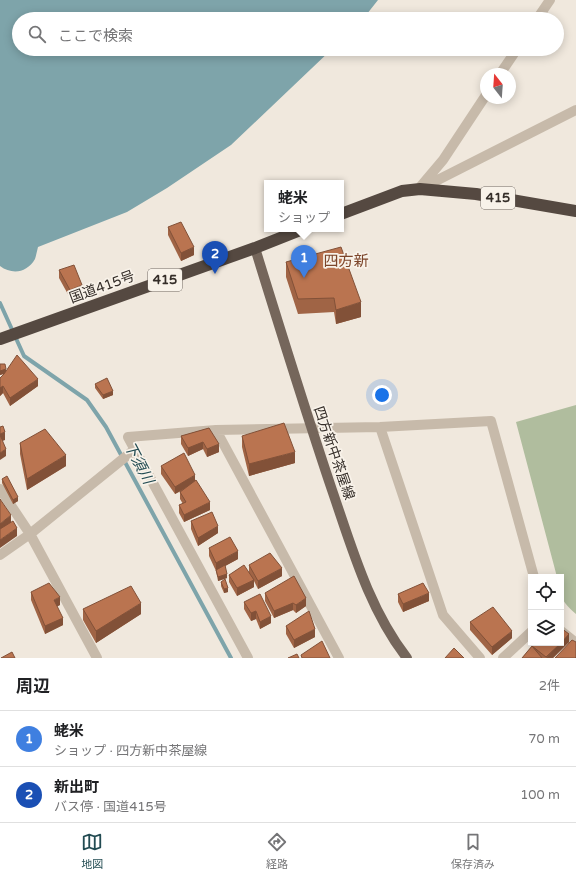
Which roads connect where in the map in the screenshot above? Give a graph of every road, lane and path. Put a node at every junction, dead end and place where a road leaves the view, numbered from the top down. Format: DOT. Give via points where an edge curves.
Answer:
graph roads {
  1 [pos="550,0"];
  2 [pos="542,12"];
  3 [pos="512,56"];
  4 [pos="504,68"];
  5 [pos="480,104"];
  6 [pos="576,110"];
  7 [pos="420,189"];
  8 [pos="576,211"];
  9 [pos="344,213"];
  10 [pos="295,232"];
  11 [pos="255,248"];
  12 [pos="0,339"];
  13 [pos="380,427"];
  14 [pos="311,428"];
  15 [pos="216,430"];
  16 [pos="134,450"];
  17 [pos="0,490"];
  18 [pos="30,534"];
  19 [pos="0,555"];
  20 [pos="533,574"];
  21 [pos="564,633"];
  22 [pos="528,635"];
  23 [pos="576,643"];
  24 [pos="97,658"];
  25 [pos="248,658"];
  26 [pos="340,658"];
  27 [pos="407,658"];
  28 [pos="480,658"];
  29 [pos="503,658"];
  1 -- 2 [label="street"];
  3 -- 4 [label="street"];
  5 -- 7 [label="street"];
  6 -- 7 [label="street"];
  7 -- 8 [label="highway, 415" via="476,194"];
  7 -- 9 [label="highway, 415" via="402,191"];
  10 -- 11 [label="highway, 国道415号 / 415"];
  11 -- 12 [label="highway, 国道415号 / 415"];
  11 -- 14 [label="main road, 四方新中茶屋線"];
  13 -- 14 [label="street"];
  13 -- 20 [label="street" via="491,421"];
  13 -- 28 [label="street" via="443,615"];
  14 -- 15 [label="street"];
  14 -- 27 [label="main road, 四方新中茶屋線" via="359,571 377,610"];
  15 -- 16 [label="street" via="128,437"];
  15 -- 26 [label="street"];
  16 -- 18 [label="street"];
  16 -- 25 [label="street"];
  17 -- 18 [label="street"];
  18 -- 19 [label="street"];
  18 -- 24 [label="street"];
  21 -- 23 [label="street"];
  22 -- 29 [label="street"];
}
